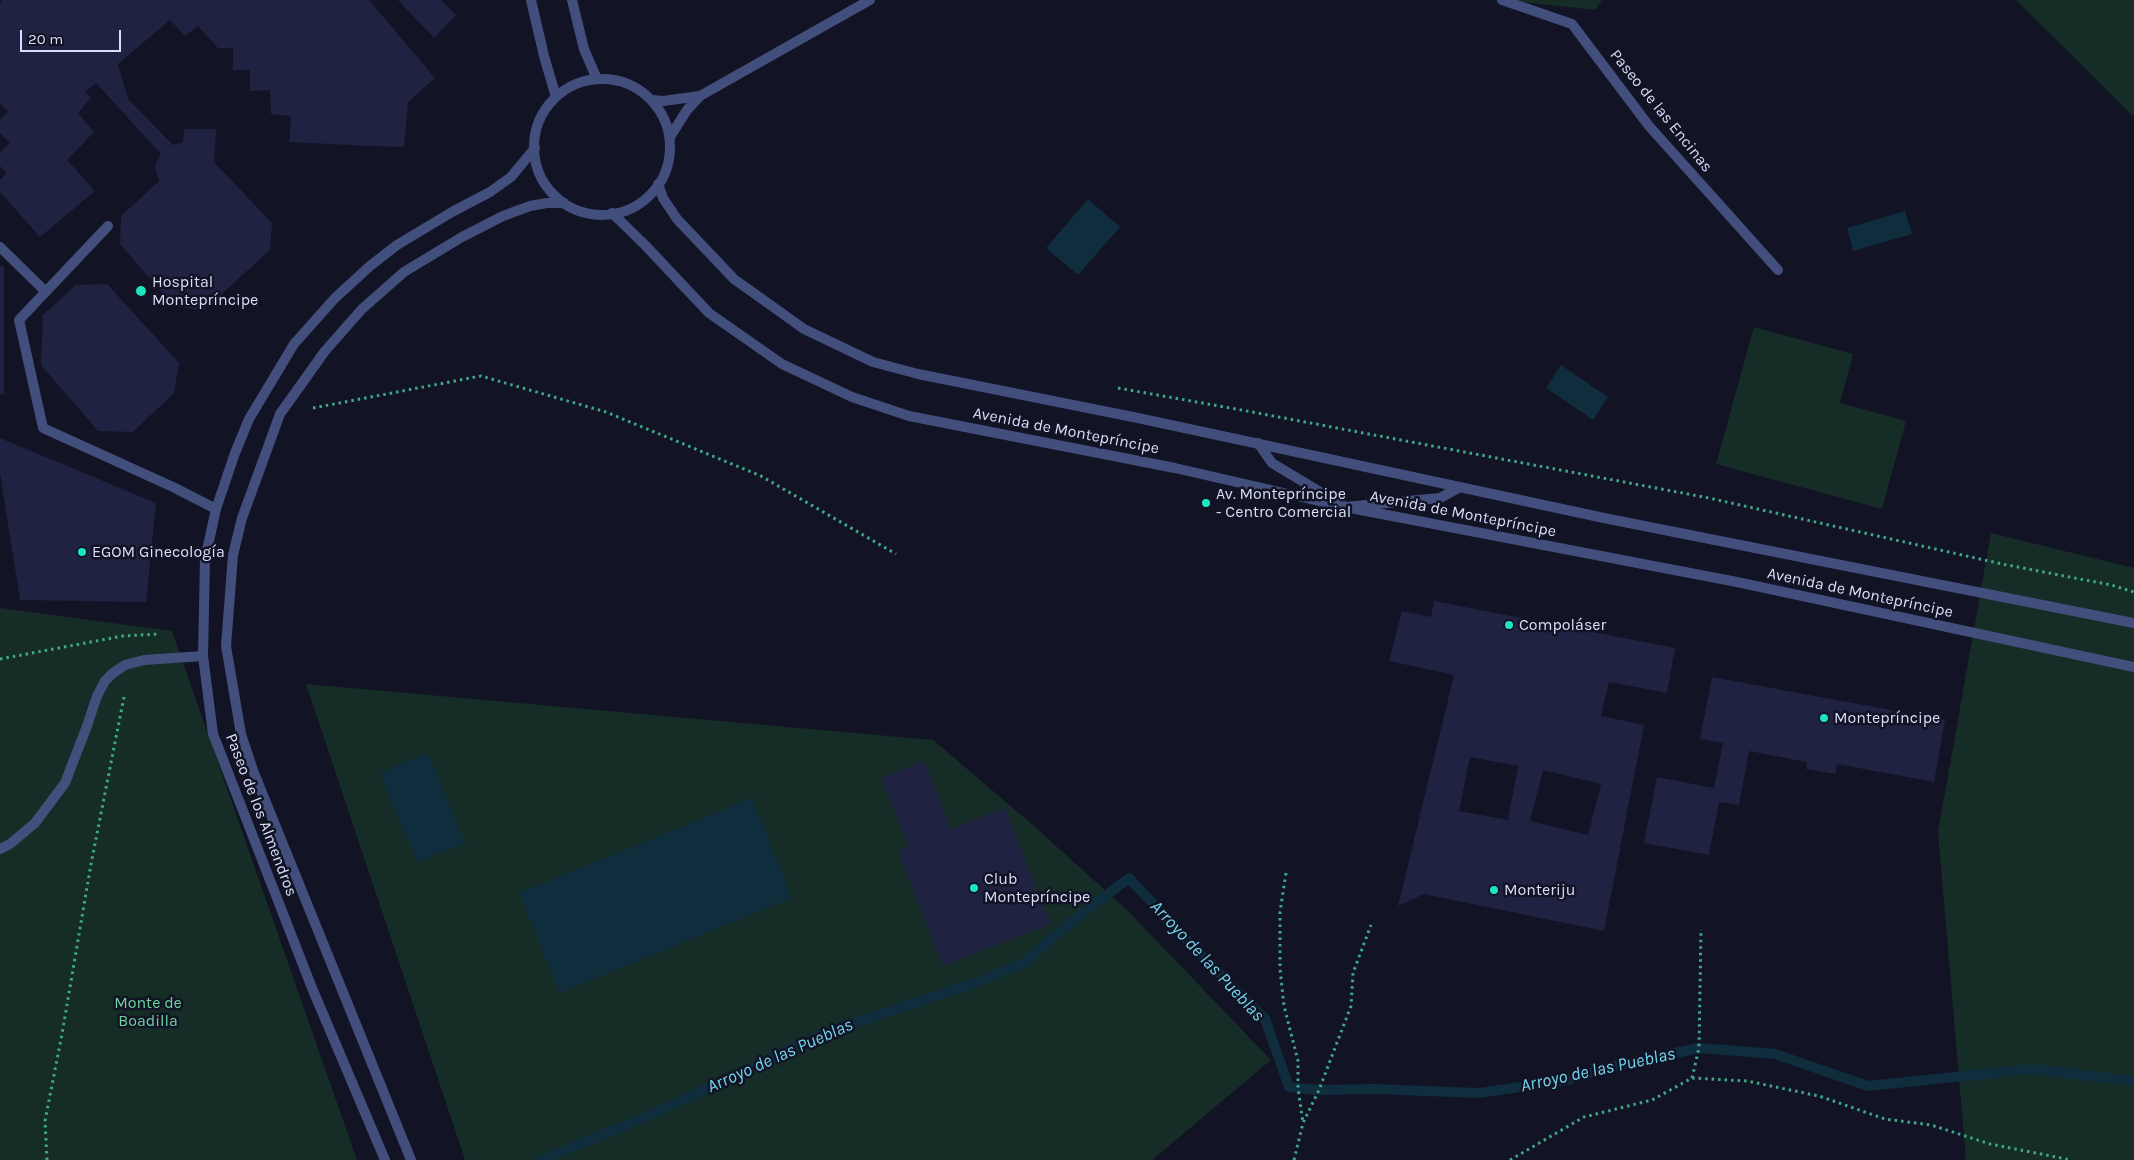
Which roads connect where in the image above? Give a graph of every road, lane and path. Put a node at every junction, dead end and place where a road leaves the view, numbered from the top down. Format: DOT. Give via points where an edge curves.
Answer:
graph roads {
  1 [pos="531,0"];
  2 [pos="572,0"];
  3 [pos="870,0"];
  4 [pos="1502,0"];
  5 [pos="597,79"];
  6 [pos="556,96"];
  7 [pos="700,96"];
  8 [pos="652,100"];
  9 [pos="670,137"];
  10 [pos="534,148"];
  11 [pos="658,184"];
  12 [pos="564,203"];
  13 [pos="612,213"];
  14 [pos="108,226"];
  15 [pos="0,247"];
  16 [pos="1778,270"];
  17 [pos="46,292"];
  18 [pos="1110,387"];
  19 [pos="280,414"];
  20 [pos="1258,443"];
  21 [pos="1460,487"];
  22 [pos="1345,507"];
  23 [pos="216,509"];
  24 [pos="896,554"];
  25 [pos="2134,592"];
  26 [pos="2134,623"];
  27 [pos="202,633"];
  28 [pos="123,636"];
  29 [pos="203,656"];
  30 [pos="0,659"];
  31 [pos="130,664"];
  32 [pos="2134,667"];
  33 [pos="0,849"];
  34 [pos="1286,873"];
  35 [pos="1371,925"];
  36 [pos="1701,928"];
  37 [pos="1692,1078"];
  38 [pos="1303,1123"];
  39 [pos="47,1160"];
  40 [pos="385,1160"];
  41 [pos="411,1160"];
  42 [pos="1294,1160"];
  43 [pos="1510,1160"];
  44 [pos="2071,1160"];
  1 -- 6 [label="street"];
  2 -- 5 [label="street" via="584,49"];
  3 -- 7 [label="street"];
  4 -- 16 [label="street, Paseo de las Encinas" via="1572,24 1649,126"];
  5 -- 6 [label="street" via="582,82"];
  5 -- 8 [label="street" via="627,83"];
  6 -- 10 [label="street" via="540,120"];
  7 -- 8 [label="street"];
  7 -- 9 [label="street"];
  8 -- 9 [label="street"];
  9 -- 11 [label="street" via="666,170"];
  10 -- 12 [label="street" via="539,173"];
  10 -- 23 [label="street, Paseo de los Almendros" via="511,177 397,245 370,266 335,298 294,344 249,419"];
  11 -- 13 [label="street" via="638,204"];
  11 -- 20 [label="street, Avenida de Montepríncipe" via="677,219 734,279 804,329 873,362"];
  12 -- 13 [label="street" via="595,214"];
  12 -- 19 [label="street, Paseo de los Almendros" via="538,204 503,216 462,236 404,272 324,351"];
  13 -- 22 [label="street, Avenida de Montepríncipe" via="709,313 782,364 852,397 909,416 1176,468"];
  14 -- 17 [label="street"];
  15 -- 17 [label="street"];
  17 -- 23 [label="street" via="19,320 43,428"];
  18 -- 25 [label="path" via="1709,498"];
  19 -- 24 [label="path" via="481,376 606,412 761,476"];
  19 -- 41 [label="street, Paseo de los Almendros" via="242,518 233,555 226,646 230,672 241,734 254,773"];
  20 -- 21 [label="street, Avenida de Montepríncipe"];
  20 -- 22 [label="street" via="1272,463"];
  21 -- 22 [label="street" via="1440,498"];
  21 -- 26 [label="street, Avenida de Montepríncipe"];
  22 -- 32 [label="street, Avenida de Montepríncipe" via="1737,582"];
  23 -- 27 [label="street, Paseo de los Almendros" via="205,559"];
  27 -- 28 [label="path"];
  27 -- 29 [label="street, Paseo de los Almendros"];
  28 -- 30 [label="path"];
  28 -- 31 [label="path"];
  29 -- 31 [label="street"];
  29 -- 40 [label="street, Paseo de los Almendros" via="213,734 312,988"];
  31 -- 33 [label="street" via="105,681 65,782 35,823"];
  31 -- 39 [label="path" via="45,1121"];
  34 -- 38 [label="path" via="1280,912 1280,968 1284,1006 1298,1061"];
  35 -- 38 [label="path" via="1353,973 1351,1006"];
  36 -- 37 [label="path" via="1699,1048"];
  37 -- 43 [label="path" via="1652,1100 1584,1116"];
  37 -- 44 [label="path" via="1747,1082 1819,1096 1885,1119 1932,1125 1990,1144"];
  38 -- 42 [label="path"];
}
